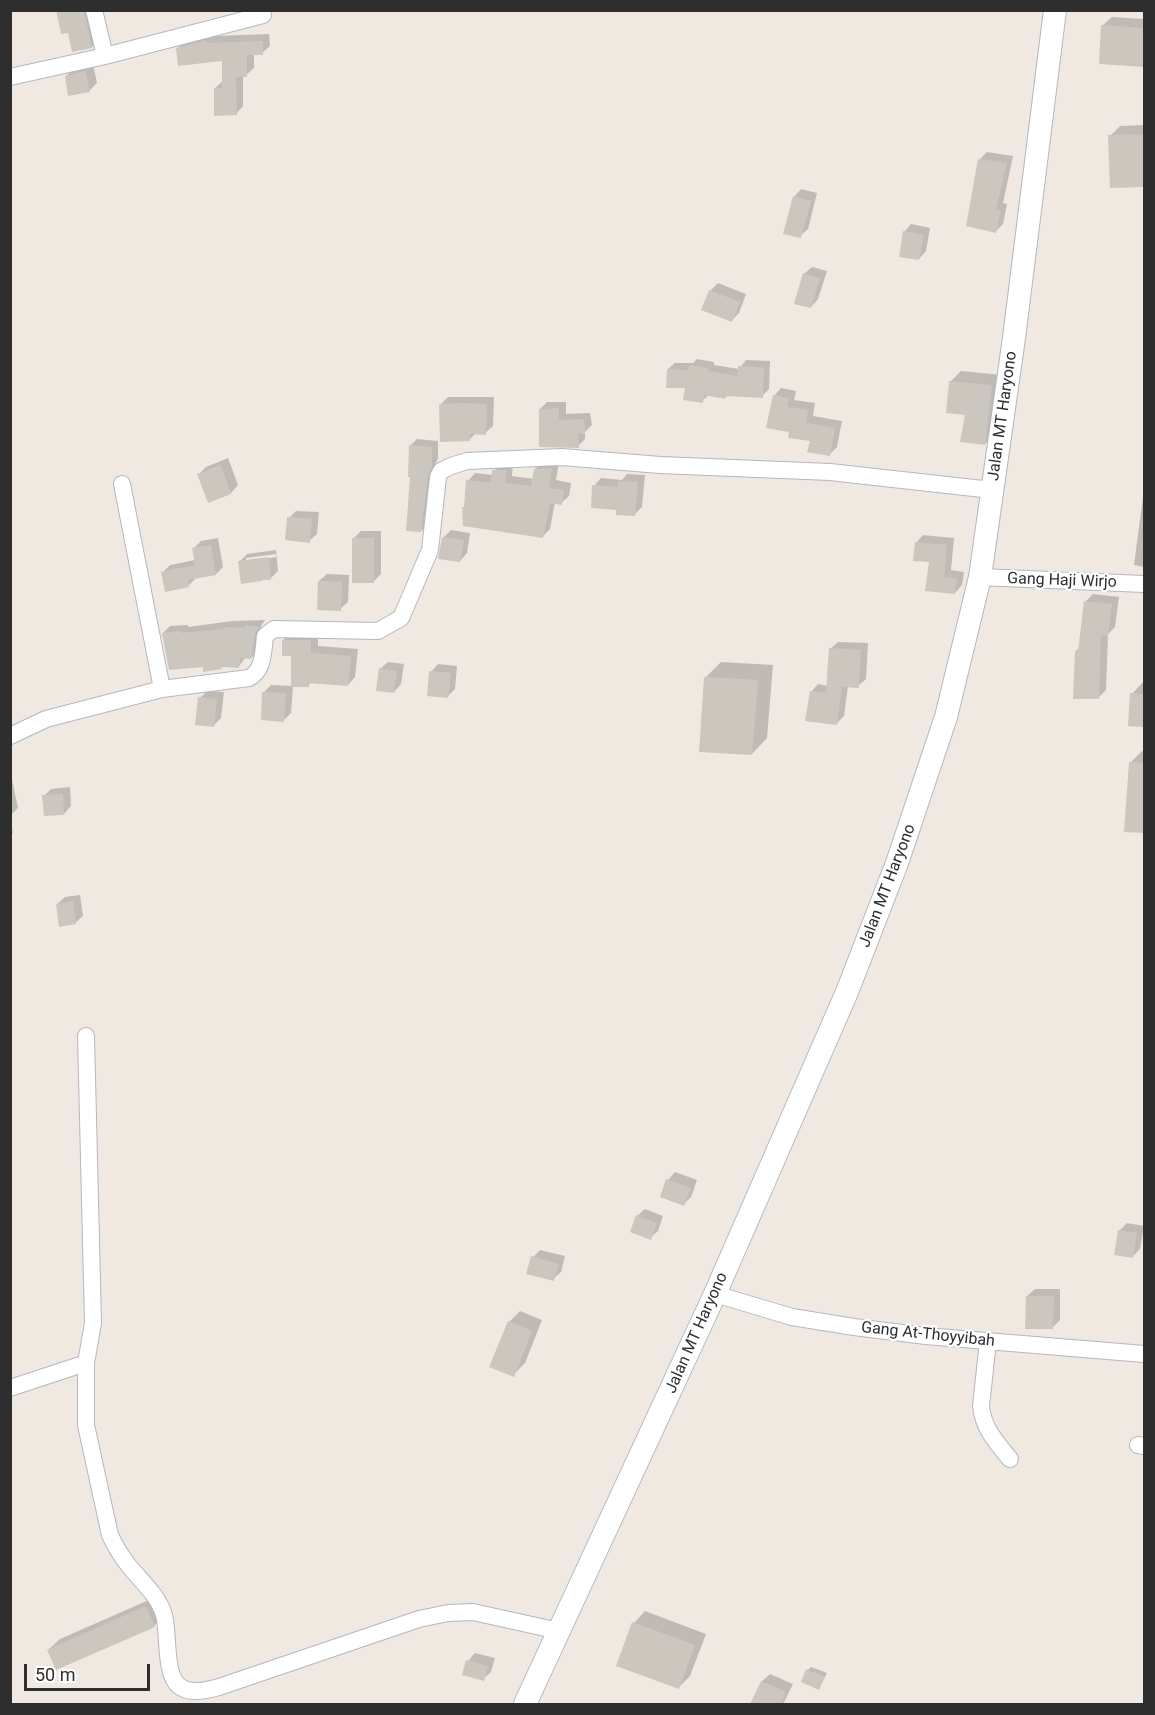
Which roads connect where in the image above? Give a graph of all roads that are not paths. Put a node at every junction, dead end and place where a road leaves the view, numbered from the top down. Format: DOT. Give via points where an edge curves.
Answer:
graph roads {
  1 [pos="94,10"];
  2 [pos="1055,10"];
  3 [pos="263,15"];
  4 [pos="105,56"];
  5 [pos="10,77"];
  6 [pos="122,484"];
  7 [pos="992,490"];
  8 [pos="980,578"];
  9 [pos="1144,584"];
  10 [pos="162,689"];
  11 [pos="10,736"];
  12 [pos="86,1036"];
  13 [pos="715,1294"];
  14 [pos="988,1341"];
  15 [pos="1144,1354"];
  16 [pos="86,1363"];
  17 [pos="10,1388"];
  18 [pos="1010,1459"];
  19 [pos="559,1631"];
  20 [pos="525,1704"];
  1 -- 4 [label="street"];
  2 -- 7 [label="main road, Jalan MT Haryono"];
  3 -- 4 [label="street"];
  4 -- 5 [label="street"];
  6 -- 10 [label="street"];
  7 -- 8 [label="main road, Jalan MT Haryono"];
  7 -- 10 [label="street" via="830,472 562,457 467,461 451,465 438,477 430,550 402,618 378,631 274,629 265,636 257,674"];
  8 -- 9 [label="street, Gang Haji Wirjo"];
  8 -- 13 [label="main road, Jalan MT Haryono" via="946,717 893,874 851,981"];
  10 -- 11 [label="street" via="46,719"];
  12 -- 16 [label="street" via="93,1323"];
  13 -- 14 [label="street, Gang At-Thoyyibah" via="807,1320"];
  13 -- 19 [label="main road, Jalan MT Haryono"];
  14 -- 15 [label="street, Gang At-Thoyyibah"];
  14 -- 18 [label="street" via="982,1415 986,1429"];
  16 -- 17 [label="street"];
  16 -- 19 [label="street" via="86,1425 110,1534 117,1550 158,1601 173,1677 179,1686 189,1691 219,1687 419,1619 448,1613 473,1612"];
  19 -- 20 [label="main road, Jalan MT Haryono"];
}
